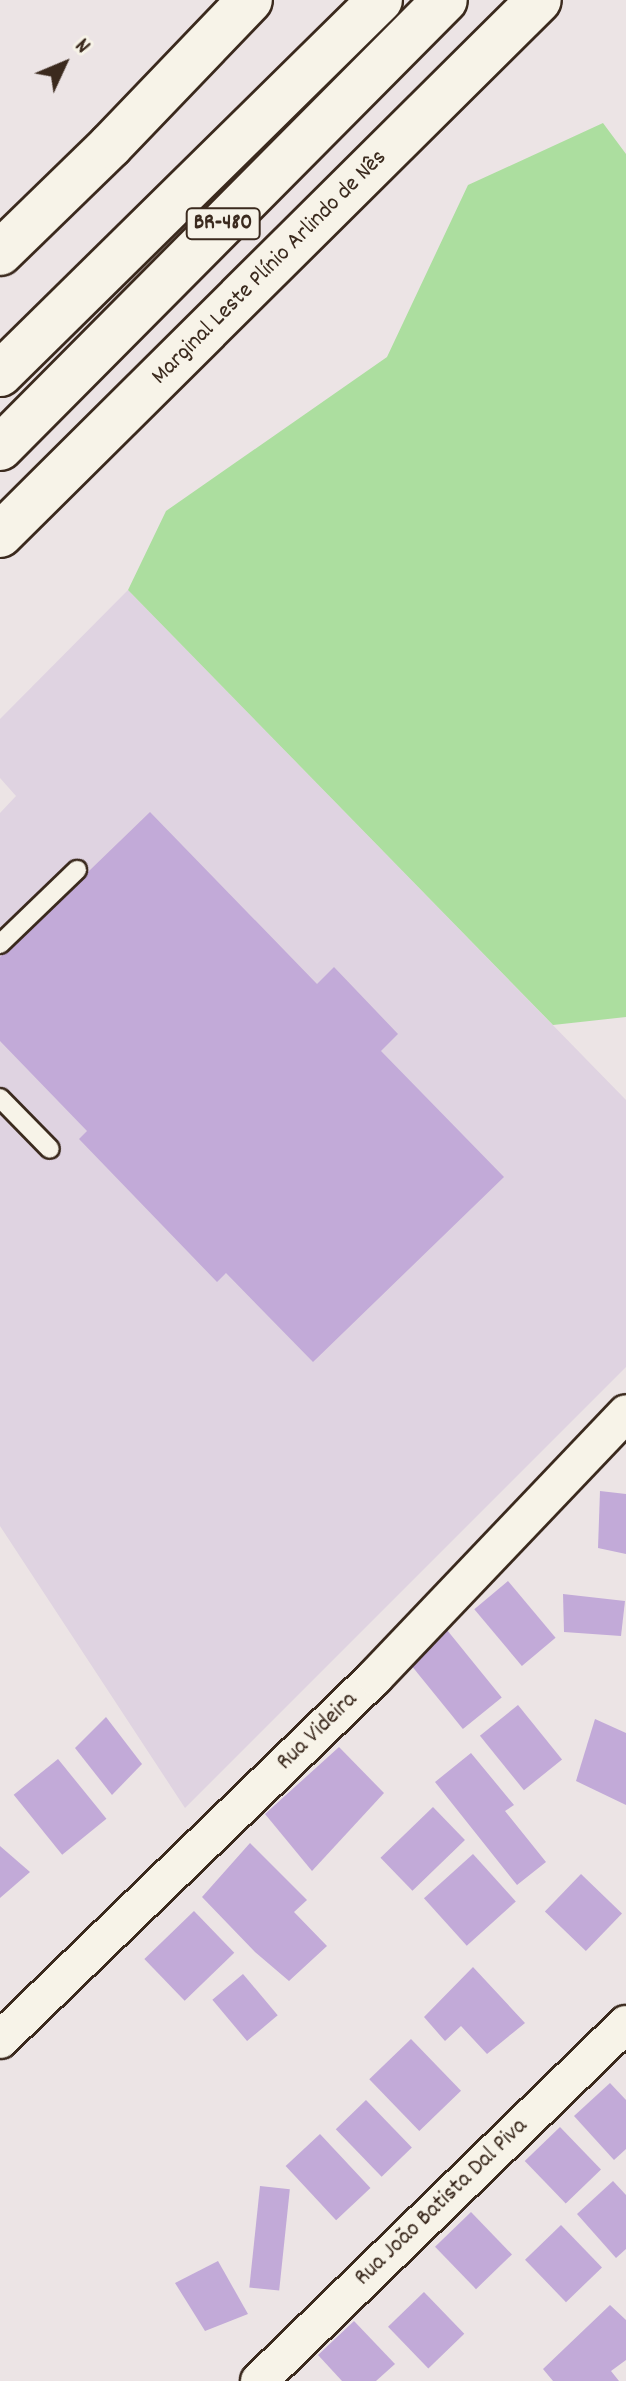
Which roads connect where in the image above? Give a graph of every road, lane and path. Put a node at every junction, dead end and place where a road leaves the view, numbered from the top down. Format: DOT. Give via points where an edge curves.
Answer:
graph roads {
  1 [pos="250,0"];
  2 [pos="380,0"];
  3 [pos="445,0"];
  4 [pos="539,0"];
  5 [pos="0,253"];
  6 [pos="0,374"];
  7 [pos="0,448"];
  8 [pos="0,535"];
  9 [pos="77,870"];
  10 [pos="0,944"];
  11 [pos="0,1098"];
  12 [pos="50,1149"];
  13 [pos="626,1413"];
  14 [pos="626,2024"];
  15 [pos="0,2040"];
  16 [pos="259,2381"];
  1 -- 5 [label="main road"];
  2 -- 6 [label="main road, BR-480"];
  3 -- 7 [label="main road, BR-480"];
  4 -- 8 [label="main road, Marginal Leste Plínio Arlindo de Nês"];
  9 -- 10 [label="lane"];
  11 -- 12 [label="lane"];
  13 -- 15 [label="street, Rua Videira" via="375,1677"];
  14 -- 16 [label="street, Rua João Batista Dal Piva"];
}
